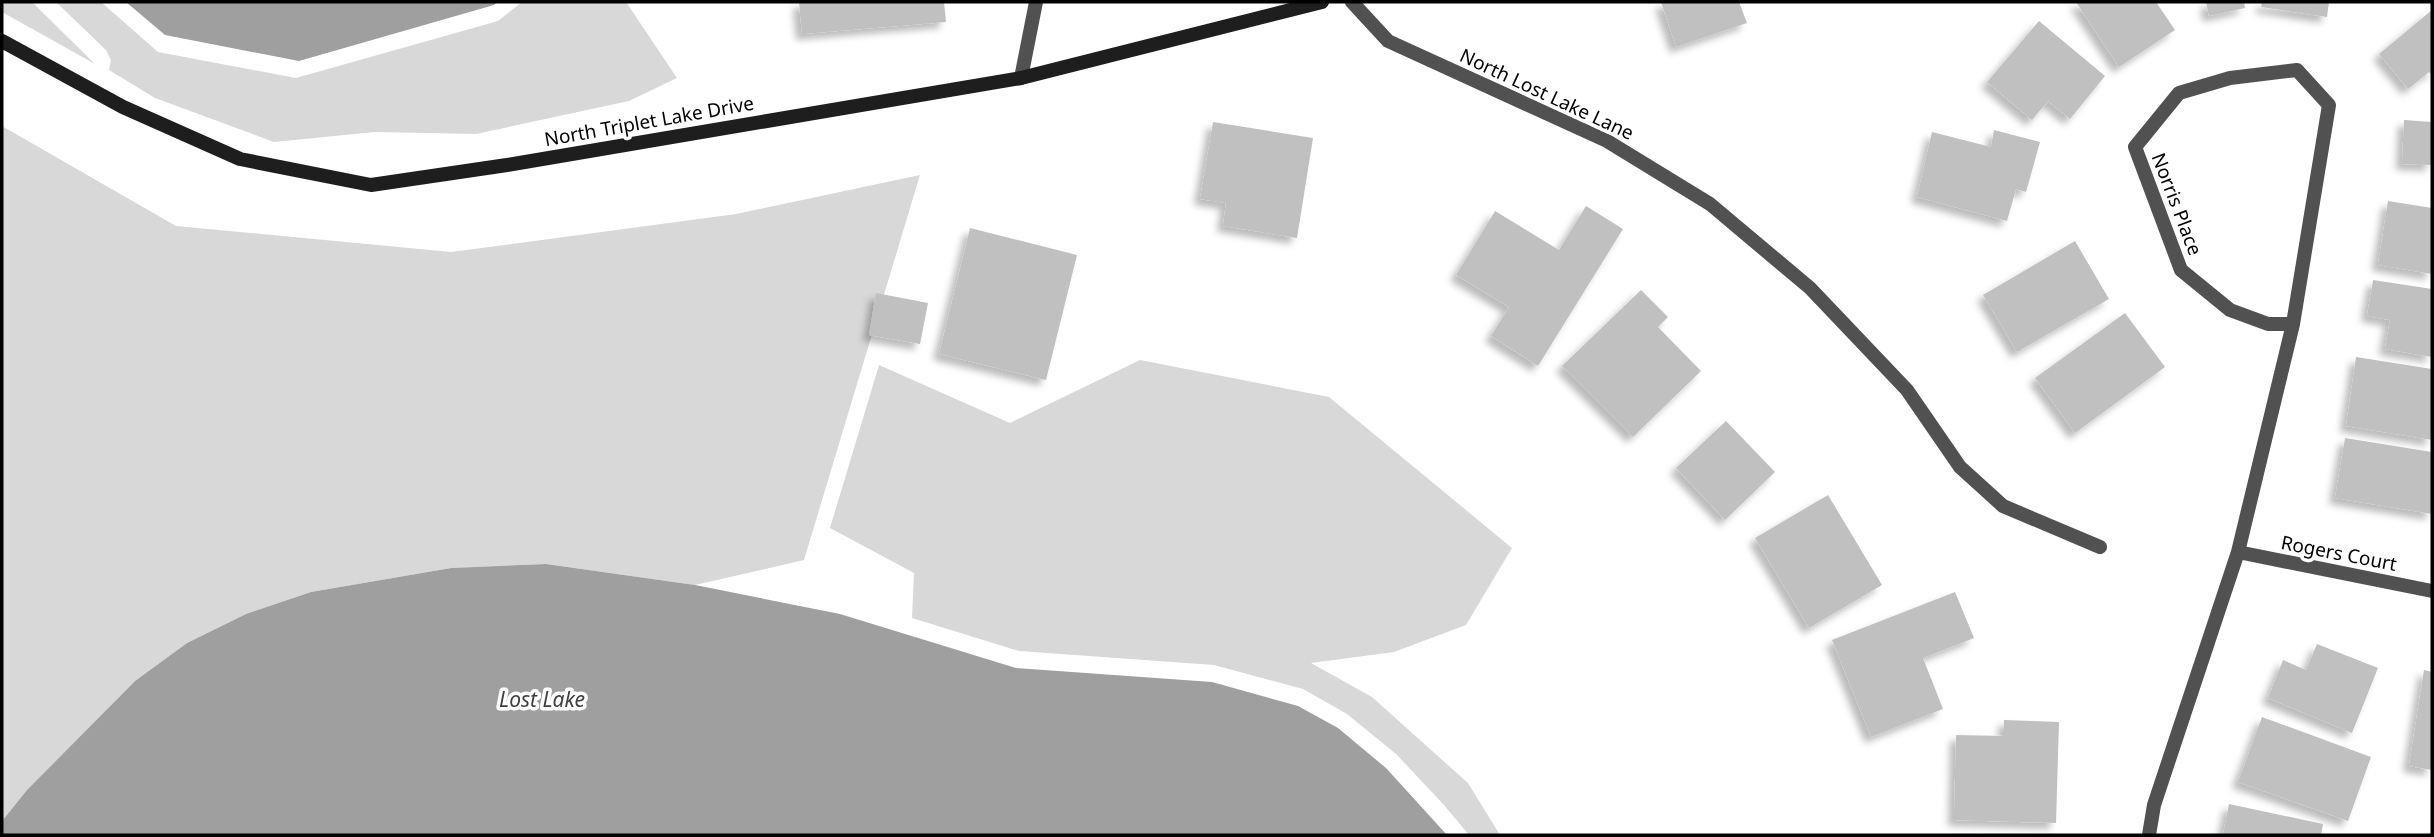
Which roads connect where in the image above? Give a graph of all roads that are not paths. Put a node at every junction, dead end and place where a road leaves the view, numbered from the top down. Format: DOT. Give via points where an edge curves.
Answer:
graph roads {
  1 [pos="1036,2"];
  2 [pos="1322,2"];
  3 [pos="1352,2"];
  4 [pos="2,41"];
  5 [pos="1021,78"];
  6 [pos="2293,324"];
  7 [pos="2100,547"];
  8 [pos="2238,552"];
  9 [pos="2432,591"];
  10 [pos="2149,835"];
  1 -- 5 [label="street"];
  2 -- 5 [label="street, North Triplet Lake Drive"];
  3 -- 7 [label="street, North Lost Lake Lane" via="1388,41 1607,141 1710,204 1810,288 1907,390 1960,467 2003,506"];
  4 -- 5 [label="street, North Triplet Lake Drive" via="123,107 240,159 372,185"];
  6 -- 6 [label="street, Norris Place" via="2329,105 2297,70 2230,79 2179,93 2135,147 2181,270 2230,310 2268,324"];
  6 -- 8 [label="street, Norris Place"];
  8 -- 9 [label="street, Rogers Court"];
  8 -- 10 [label="street, Norris Place" via="2154,805"];
}
